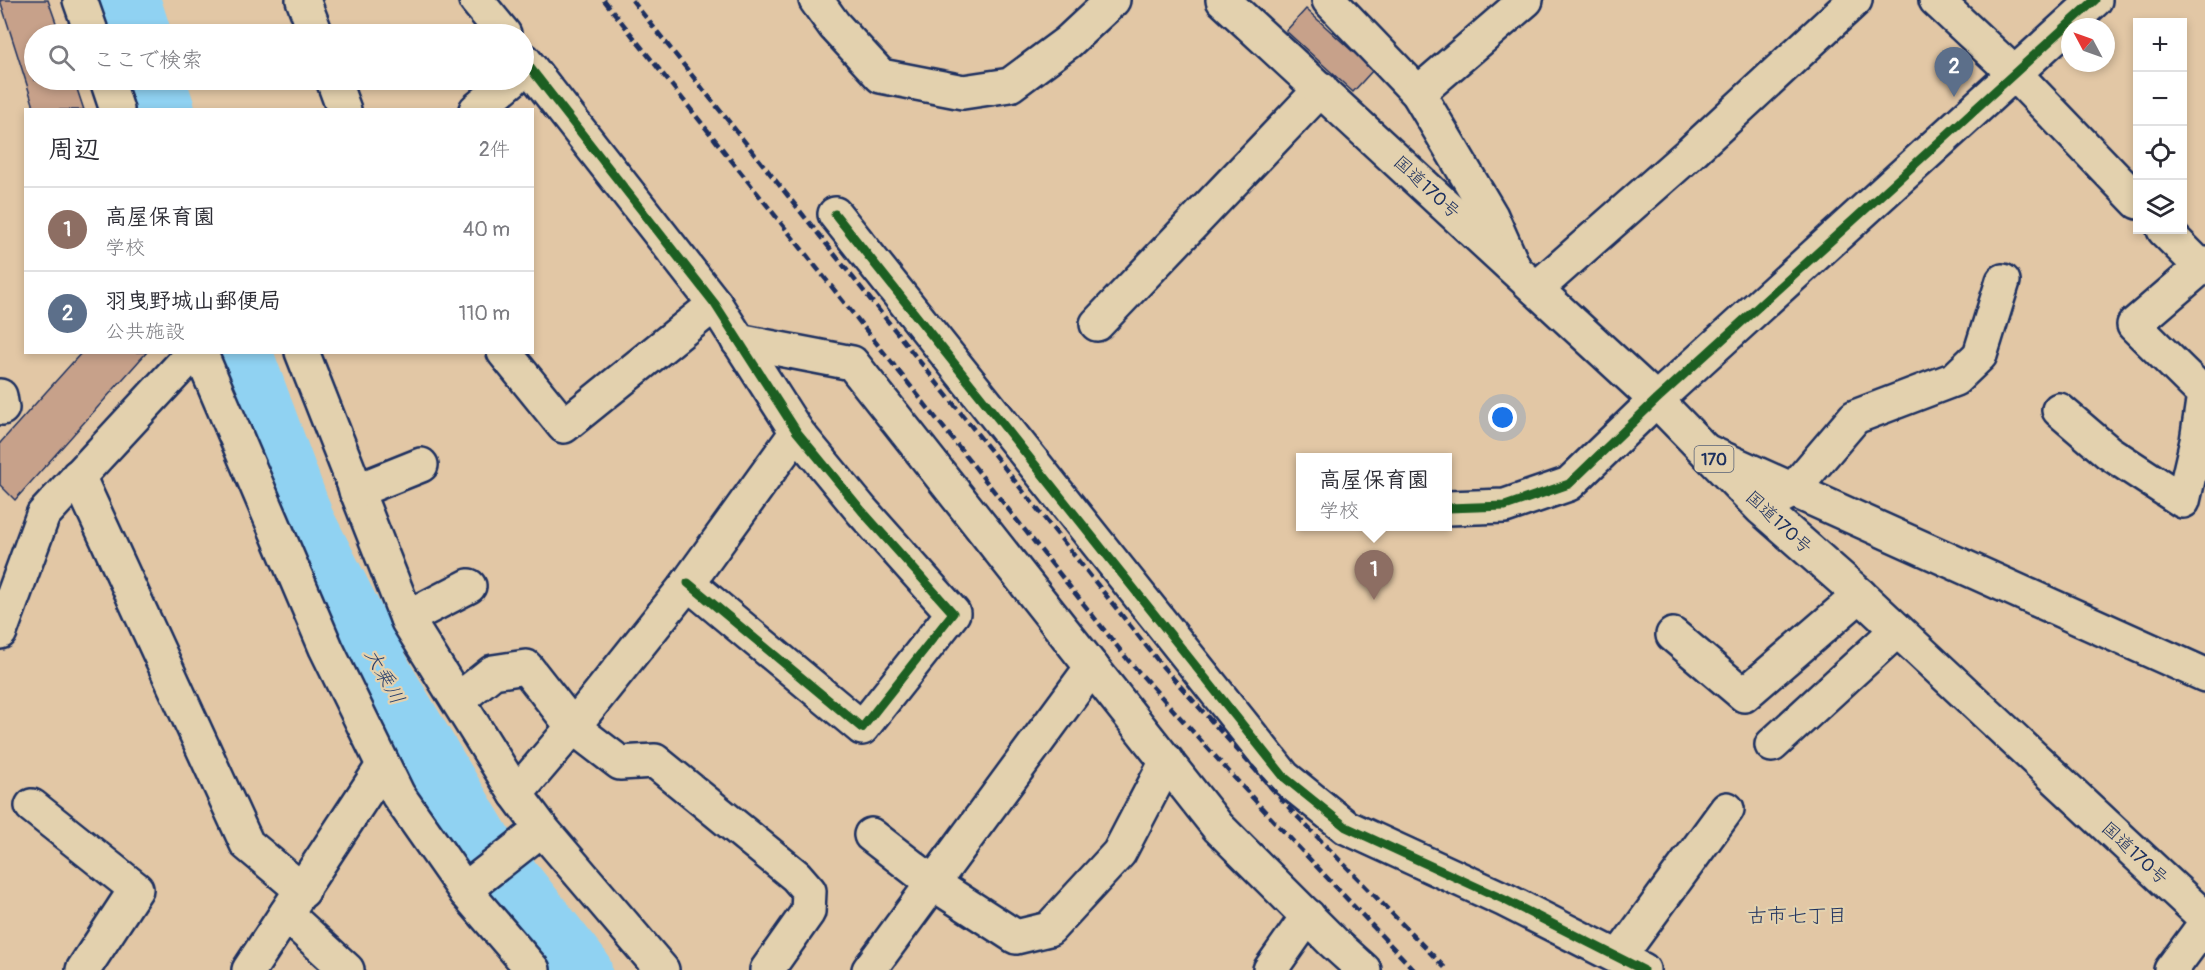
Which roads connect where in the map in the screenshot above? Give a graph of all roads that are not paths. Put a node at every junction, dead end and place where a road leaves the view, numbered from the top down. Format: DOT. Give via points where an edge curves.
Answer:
graph roads {
  1 [pos="80,0"];
  2 [pos="303,0"];
  3 [pos="476,0"];
  4 [pos="816,0"];
  5 [pos="1113,0"];
  6 [pos="1223,0"];
  7 [pos="1526,0"];
  8 [pos="1855,0"];
  9 [pos="1936,0"];
  10 [pos="2095,0"];
  11 [pos="1341,4"];
  12 [pos="88,24"];
  13 [pos="312,24"];
  14 [pos="496,24"];
  15 [pos="2014,73"];
  16 [pos="534,84"];
  17 [pos="1321,89"];
  18 [pos="110,90"];
  19 [pos="337,90"];
  20 [pos="498,90"];
  21 [pos="1418,93"];
  22 [pos="116,108"];
  23 [pos="343,108"];
  24 [pos="478,108"];
  25 [pos="2133,197"];
  26 [pos="835,214"];
  27 [pos="2168,234"];
  28 [pos="2203,265"];
  29 [pos="1525,279"];
  30 [pos="2003,281"];
  31 [pos="715,304"];
  32 [pos="1097,324"];
  33 [pos="738,341"];
  34 [pos="192,354"];
  35 [pos="201,354"];
  36 [pos="303,354"];
  37 [pos="506,354"];
  38 [pos="2205,394"];
  39 [pos="1656,400"];
  40 [pos="2059,410"];
  41 [pos="797,432"];
  42 [pos="1705,450"];
  43 [pos="421,465"];
  44 [pos="78,476"];
  45 [pos="356,491"];
  46 [pos="1792,491"];
  47 [pos="1452,508"];
  48 [pos="1761,508"];
  49 [pos="688,583"];
  50 [pos="469,586"];
  51 [pos="1860,596"];
  52 [pos="407,618"];
  53 [pos="1897,630"];
  54 [pos="0,632"];
  55 [pos="1673,635"];
  56 [pos="1092,667"];
  57 [pos="2205,675"];
  58 [pos="458,700"];
  59 [pos="573,727"];
  60 [pos="1772,745"];
  61 [pos="1167,761"];
  62 [pos="383,766"];
  63 [pos="516,794"];
  64 [pos="32,806"];
  65 [pos="1727,809"];
  66 [pos="542,829"];
  67 [pos="871,835"];
  68 [pos="934,884"];
  69 [pos="472,886"];
  70 [pos="295,902"];
  71 [pos="1308,916"];
  72 [pos="2205,918"];
  73 [pos="2205,924"];
  74 [pos="1631,964"];
  75 [pos="83,970"];
  76 [pos="249,970"];
  77 [pos="347,970"];
  78 [pos="533,970"];
  79 [pos="662,970"];
  80 [pos="767,970"];
  81 [pos="869,970"];
  82 [pos="1270,970"];
  83 [pos="1364,970"];
  84 [pos="2171,970"];
  1 -- 12 [label="main road"];
  2 -- 13 [label="main road"];
  3 -- 14 [label="main road"];
  4 -- 5 [label="main road" via="881,76 963,92 1010,85 1068,42"];
  6 -- 17 [label="main road, 国道170号 / 170"];
  7 -- 21 [label="main road"];
  8 -- 29 [label="main road" via="1688,155"];
  9 -- 15 [label="main road"];
  10 -- 15 [label="main road"];
  11 -- 21 [label="main road"];
  15 -- 25 [label="main road"];
  15 -- 39 [label="main road"];
  16 -- 31 [label="main road"];
  17 -- 29 [label="main road, 国道170号 / 170"];
  17 -- 32 [label="main road"];
  18 -- 22 [label="main road"];
  19 -- 23 [label="main road"];
  20 -- 24 [label="main road"];
  21 -- 29 [label="main road"];
  26 -- 74 [label="main road" via="1284,777 1346,827"];
  27 -- 28 [label="main road"];
  28 -- 38 [label="main road" via="2134,325"];
  29 -- 39 [label="main road, 国道170号 / 170"];
  30 -- 46 [label="main road" via="1980,355 1955,379 1856,417"];
  31 -- 33 [label="main road"];
  31 -- 37 [label="main road" via="564,426"];
  33 -- 41 [label="main road"];
  33 -- 56 [label="main road" via="852,363"];
  34 -- 44 [label="main road"];
  35 -- 62 [label="main road" via="326,648"];
  36 -- 45 [label="main road"];
  38 -- 40 [label="main road" via="2183,501 2108,452"];
  39 -- 42 [label="main road, 国道170号 / 170"];
  39 -- 47 [label="main road" via="1569,484 1505,506"];
  41 -- 49 [label="main road"];
  41 -- 49 [label="main road" via="953,613 862,728"];
  42 -- 46 [label="main road"];
  42 -- 48 [label="main road, 国道170号 / 170"];
  43 -- 45 [label="main road"];
  44 -- 54 [label="main road" via="43,515"];
  44 -- 70 [label="main road" via="247,844"];
  45 -- 52 [label="main road"];
  46 -- 48 [label="main road"];
  46 -- 57 [label="main road"];
  48 -- 51 [label="main road, 国道170号 / 170"];
  49 -- 59 [label="main road"];
  50 -- 52 [label="main road"];
  51 -- 53 [label="main road, 国道170号 / 170"];
  51 -- 55 [label="main road" via="1744,695"];
  52 -- 58 [label="main road"];
  53 -- 60 [label="main road"];
  53 -- 72 [label="main road, 国道170号 / 170"];
  56 -- 61 [label="main road"];
  56 -- 68 [label="main road"];
  58 -- 59 [label="main road" via="493,672 526,667"];
  58 -- 63 [label="main road"];
  59 -- 63 [label="main road"];
  59 -- 80 [label="main road" via="620,763 655,761 796,876 809,891 808,912"];
  61 -- 68 [label="main road" via="1119,853 1049,930 1016,937"];
  61 -- 71 [label="main road" via="1218,827"];
  62 -- 69 [label="main road" via="398,795"];
  62 -- 70 [label="main road"];
  63 -- 66 [label="main road"];
  64 -- 75 [label="main road" via="136,889"];
  65 -- 74 [label="main road"];
  66 -- 69 [label="main road"];
  66 -- 79 [label="main road"];
  67 -- 68 [label="main road"];
  68 -- 81 [label="main road"];
  69 -- 78 [label="main road"];
  70 -- 76 [label="main road"];
  70 -- 77 [label="main road"];
  71 -- 82 [label="main road"];
  71 -- 83 [label="main road"];
  73 -- 84 [label="main road"];
}
